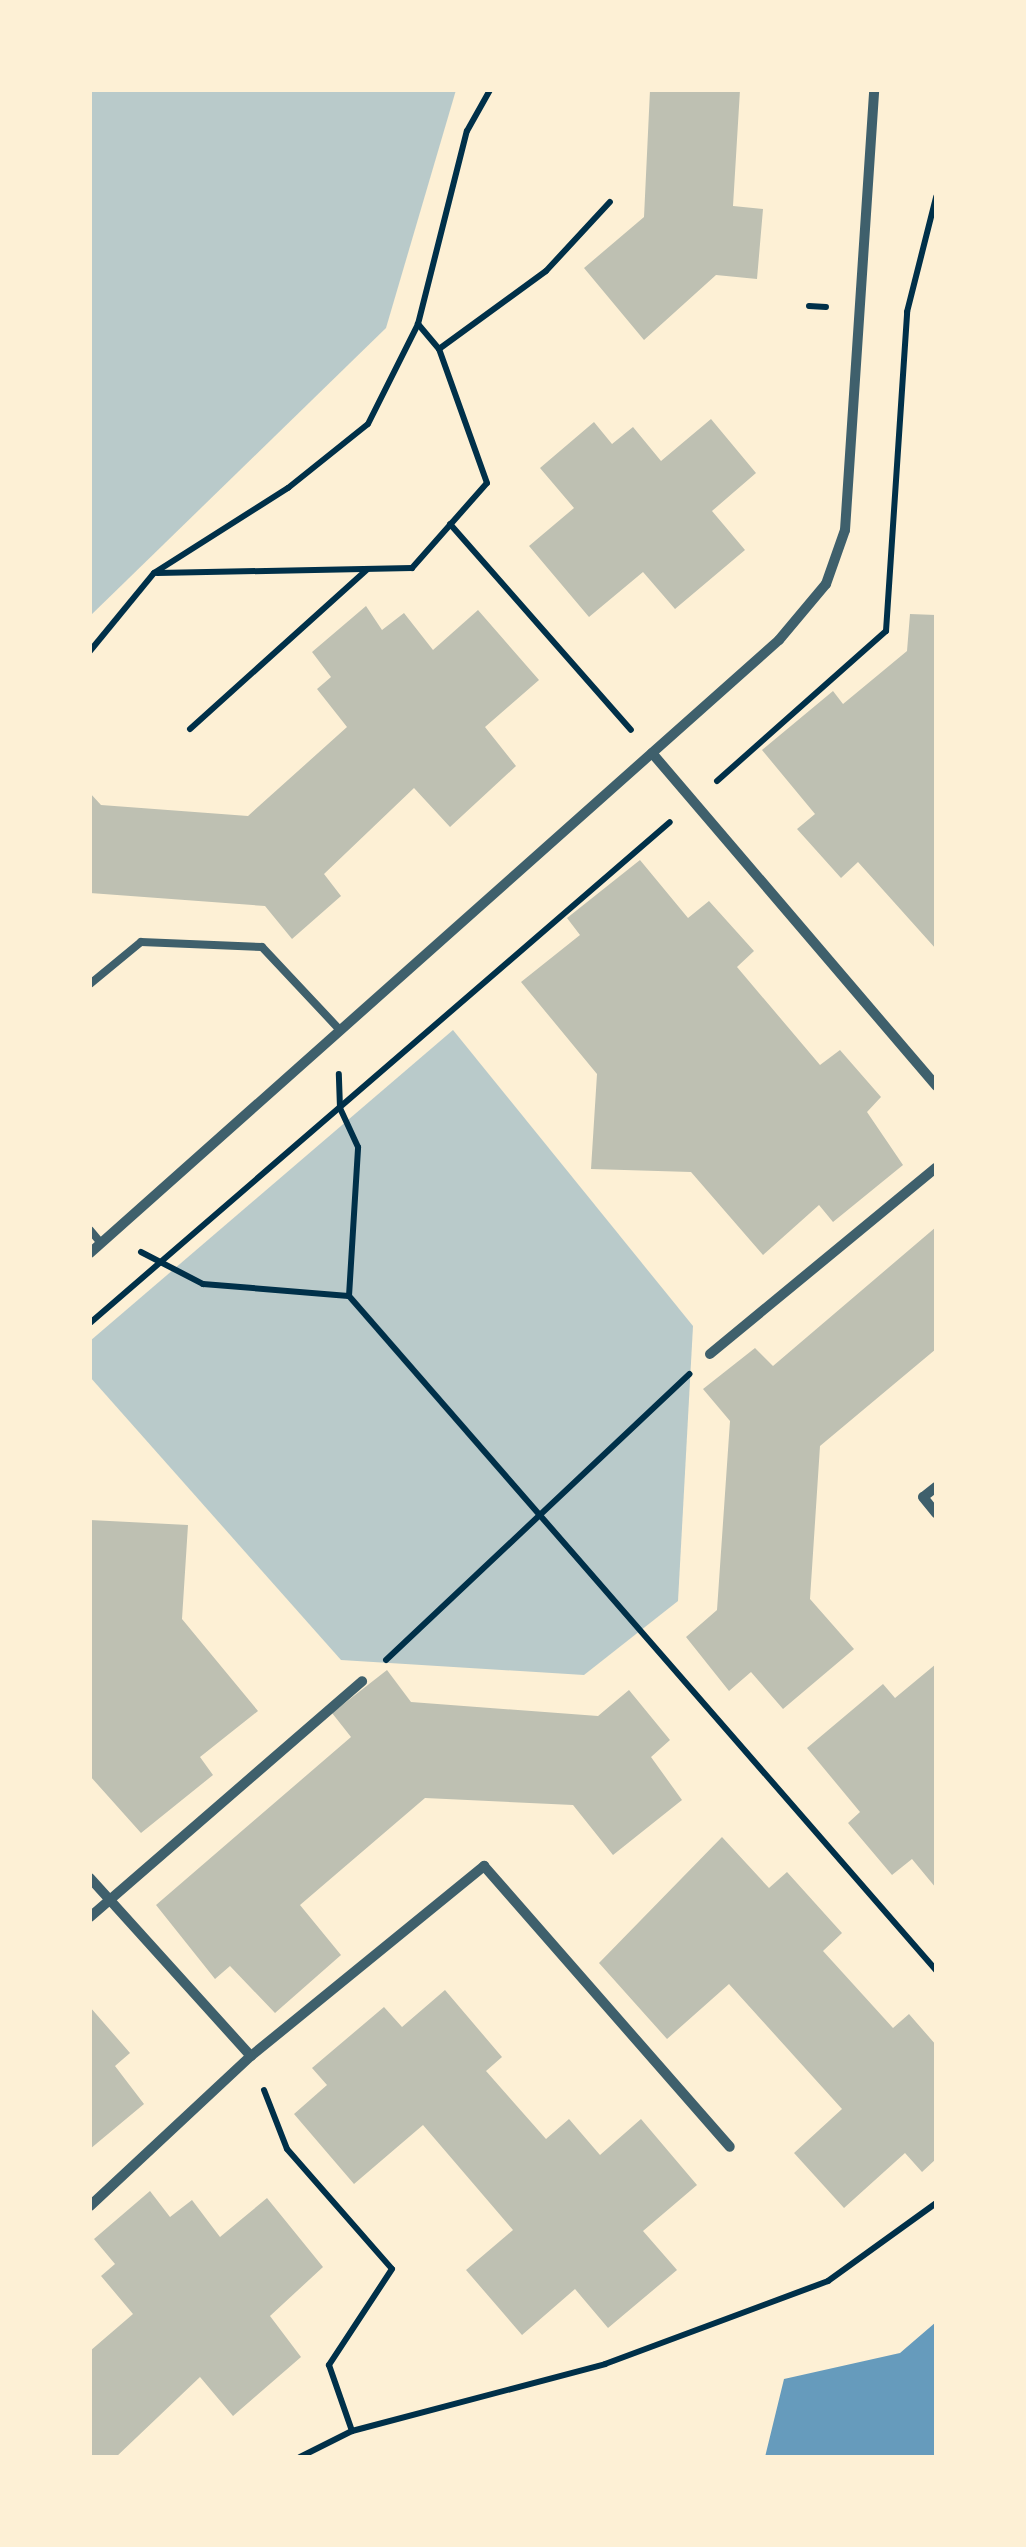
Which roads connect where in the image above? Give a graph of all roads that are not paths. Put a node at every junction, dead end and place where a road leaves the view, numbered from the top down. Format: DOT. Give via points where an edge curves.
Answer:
graph roads {
  1 [pos="874,90"];
  2 [pos="652,753"];
  3 [pos="90,984"];
  4 [pos="339,1029"];
  5 [pos="936,1086"];
  6 [pos="936,1168"];
  7 [pos="90,1230"];
  8 [pos="101,1243"];
  9 [pos="90,1252"];
  10 [pos="710,1354"];
  11 [pos="936,1487"];
  12 [pos="936,1513"];
  13 [pos="362,1680"];
  14 [pos="90,1878"];
  15 [pos="112,1902"];
  16 [pos="90,1917"];
  17 [pos="251,2056"];
  18 [pos="730,2147"];
  19 [pos="90,2206"];
  1 -- 2 [label="street" via="845,530 826,584 779,640"];
  2 -- 4 [label="street"];
  2 -- 5 [label="street"];
  3 -- 4 [label="lane" via="141,942 262,947"];
  4 -- 8 [label="street"];
  6 -- 10 [label="street"];
  7 -- 8 [label="lane"];
  8 -- 9 [label="street"];
  11 -- 12 [label="street" via="923,1498"];
  13 -- 15 [label="street"];
  14 -- 15 [label="street"];
  15 -- 16 [label="street"];
  15 -- 17 [label="street"];
  17 -- 18 [label="street" via="484,1866"];
  17 -- 19 [label="street"];
}
